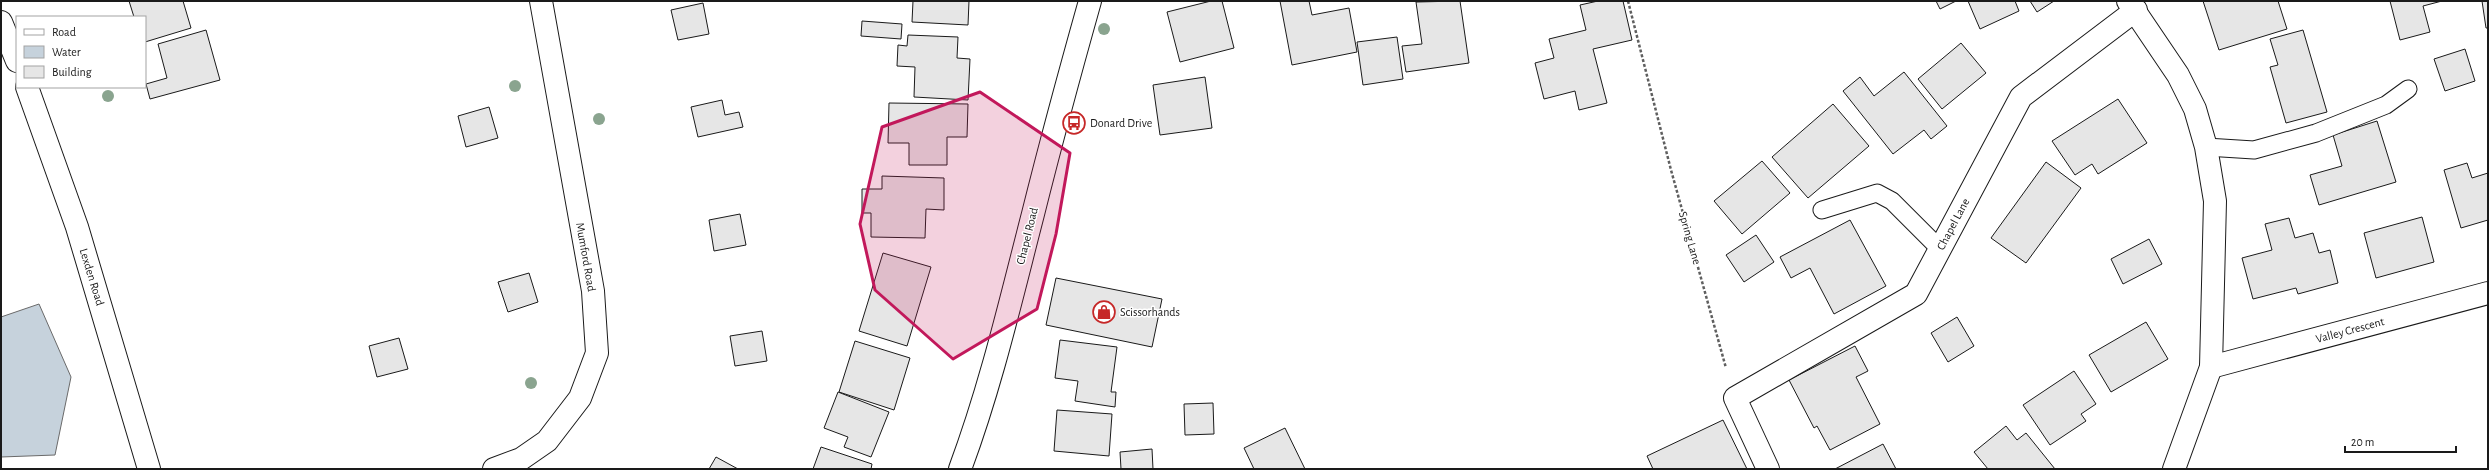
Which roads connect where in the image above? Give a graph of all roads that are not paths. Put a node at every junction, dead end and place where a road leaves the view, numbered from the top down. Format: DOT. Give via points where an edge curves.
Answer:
graph roads {
  1 [pos="541,1"];
  2 [pos="1090,1"];
  3 [pos="2132,5"];
  4 [pos="1,22"];
  5 [pos="16,59"];
  6 [pos="27,88"];
  7 [pos="2408,89"];
  8 [pos="2206,147"];
  9 [pos="1822,210"];
  10 [pos="1940,249"];
  11 [pos="2488,293"];
  12 [pos="2211,367"];
  13 [pos="149,469"];
  14 [pos="494,469"];
  15 [pos="960,469"];
  16 [pos="1768,469"];
  17 [pos="2174,469"];
  1 -- 14 [label="street, Mumford Road" via="593,291 596,353 580,398 548,441 521,459"];
  2 -- 15 [label="street, Chapel Road" via="1015,285 974,432"];
  3 -- 8 [label="street, Chapel Lane" via="2178,75 2195,109"];
  3 -- 10 [label="street, Chapel Lane" via="2021,97"];
  4 -- 5 [label="street"];
  6 -- 13 [label="street, Lexden Road" via="77,227"];
  7 -- 8 [label="lane" via="2386,105 2316,132 2254,150"];
  8 -- 12 [label="street, Chapel Lane" via="2215,201"];
  9 -- 10 [label="lane" via="1877,193 1892,201"];
  10 -- 16 [label="street, Chapel Lane" via="1916,294 1735,398"];
  11 -- 12 [label="street, Valley Crescent"];
  12 -- 17 [label="street, Chapel Lane"];
}
